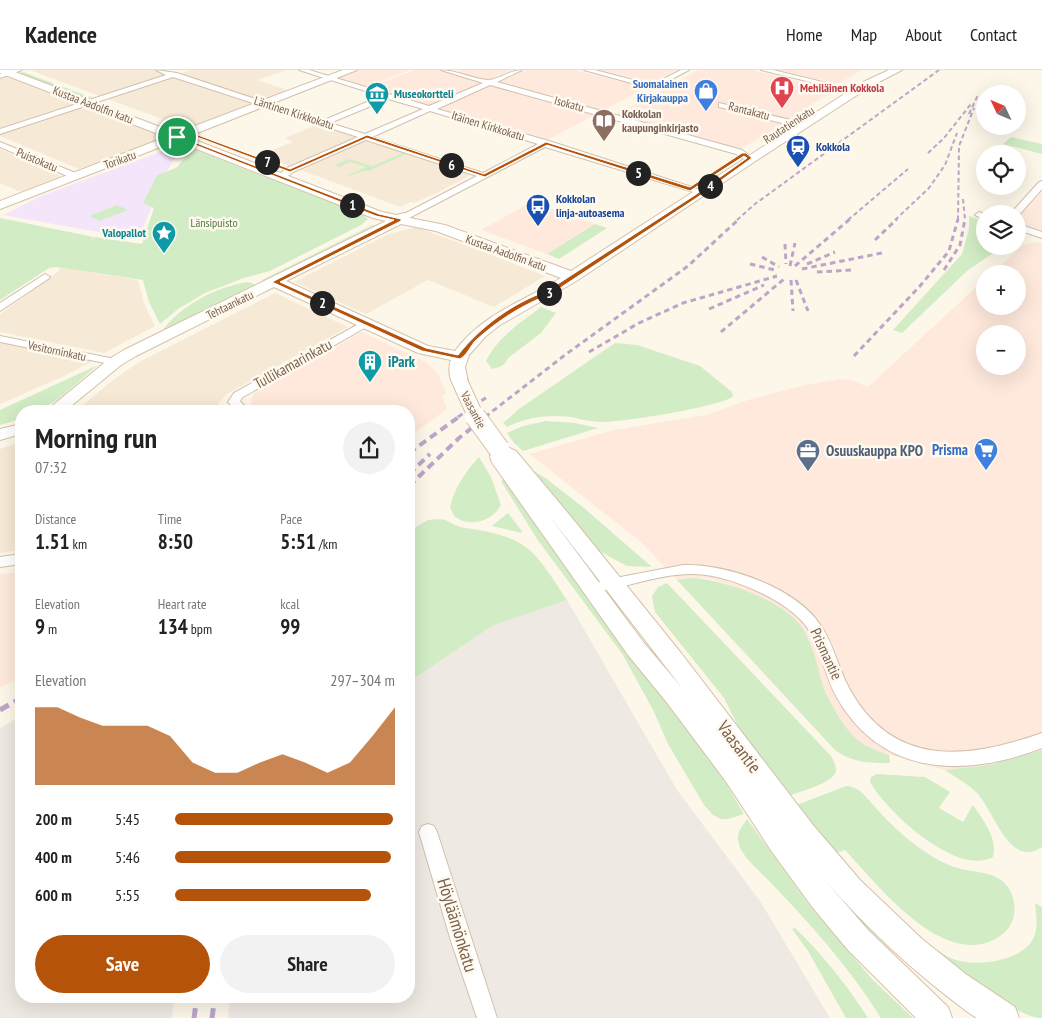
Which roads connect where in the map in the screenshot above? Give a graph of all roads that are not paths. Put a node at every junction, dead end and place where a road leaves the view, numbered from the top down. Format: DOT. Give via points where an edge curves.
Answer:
graph roads {
  1 [pos="24,70"];
  2 [pos="159,70"];
  3 [pos="188,70"];
  4 [pos="302,70"];
  5 [pos="352,70"];
  6 [pos="444,70"];
  7 [pos="520,70"];
  8 [pos="587,70"];
  9 [pos="686,70"];
  10 [pos="764,70"];
  11 [pos="878,70"];
  12 [pos="897,70"];
  13 [pos="7,72"];
  14 [pos="174,75"];
  15 [pos="330,78"];
  16 [pos="490,83"];
  17 [pos="851,90"];
  18 [pos="388,96"];
  19 [pos="101,98"];
  20 [pos="87,103"];
  21 [pos="264,103"];
  22 [pos="722,105"];
  23 [pos="431,109"];
  24 [pos="324,123"];
  25 [pos="799,124"];
  26 [pos="0,132"];
  27 [pos="183,135"];
  28 [pos="367,137"];
  29 [pos="0,144"];
  30 [pos="546,144"];
  31 [pos="747,156"];
  32 [pos="285,174"];
  33 [pos="75,176"];
  34 [pos="485,176"];
  35 [pos="1042,184"];
  36 [pos="696,191"];
  37 [pos="0,205"];
  38 [pos="1022,205"];
  39 [pos="404,217"];
  40 [pos="1026,230"];
  41 [pos="1042,235"];
  42 [pos="567,275"];
  43 [pos="45,277"];
  44 [pos="275,282"];
  45 [pos="0,308"];
  46 [pos="366,323"];
  47 [pos="0,339"];
  48 [pos="460,357"];
  49 [pos="114,362"];
  50 [pos="62,405"];
  51 [pos="237,405"];
  52 [pos="15,431"];
  53 [pos="0,436"];
  54 [pos="15,560"];
  55 [pos="0,562"];
  56 [pos="603,586"];
  57 [pos="1042,740"];
  58 [pos="428,832"];
  59 [pos="487,1018"];
  60 [pos="937,1018"];
  61 [pos="1004,1018"];
  1 -- 19 [label="main road, Kustaa Aadolfin katu"];
  2 -- 14 [label="street, Läntinen Kirkkokatu"];
  3 -- 14 [label="street"];
  4 -- 15 [label="street, Itäinen Kirkkokatu"];
  5 -- 15 [label="main road, Torikatu"];
  6 -- 16 [label="street, Isokatu"];
  7 -- 16 [label="street"];
  8 -- 9 [label="street" via="653,87"];
  10 -- 17 [label="street"];
  11 -- 17 [label="main road, Rautatienkatu"];
  12 -- 17 [label="main road, Rautatienkatu"];
  13 -- 20 [label="main road, Kustaa Aadolfin katu"];
  14 -- 19 [label="street"];
  14 -- 21 [label="street, Läntinen Kirkkokatu"];
  15 -- 18 [label="street, Itäinen Kirkkokatu"];
  15 -- 21 [label="main road, Torikatu"];
  16 -- 23 [label="street"];
  16 -- 31 [label="street, Isokatu"];
  17 -- 25 [label="main road, Rautatienkatu"];
  18 -- 23 [label="street, Itäinen Kirkkokatu"];
  18 -- 24 [label="street"];
  19 -- 20 [label="street"];
  19 -- 27 [label="main road, Kustaa Aadolfin katu"];
  20 -- 26 [label="street"];
  20 -- 27 [label="main road, Kustaa Aadolfin katu"];
  21 -- 24 [label="street, Läntinen Kirkkokatu"];
  21 -- 27 [label="main road, Torikatu"];
  22 -- 25 [label="street, Rantakatu"];
  23 -- 28 [label="street"];
  23 -- 30 [label="street, Itäinen Kirkkokatu"];
  24 -- 28 [label="street, Läntinen Kirkkokatu"];
  25 -- 31 [label="main road, Rautatienkatu"];
  27 -- 32 [label="main road, Kustaa Aadolfin katu"];
  27 -- 33 [label="main road, Torikatu"];
  28 -- 32 [label="street"];
  28 -- 34 [label="street, Läntinen Kirkkokatu"];
  29 -- 33 [label="street, Puistokatu"];
  30 -- 34 [label="street, Tehtaankatu"];
  30 -- 36 [label="street, Itäinen Kirkkokatu"];
  31 -- 36 [label="main road, Rautatienkatu"];
  32 -- 39 [label="main road, Kustaa Aadolfin katu" via="378,215"];
  33 -- 37 [label="main road, Torikatu"];
  34 -- 39 [label="street, Tehtaankatu"];
  35 -- 38 [label="street"];
  36 -- 42 [label="main road, Rautatienkatu"];
  39 -- 42 [label="main road, Kustaa Aadolfin katu"];
  39 -- 44 [label="main road, Tehtaankatu"];
  40 -- 41 [label="street"];
  42 -- 48 [label="main road, Rautatienkatu" via="549,292 529,300 486,329"];
  43 -- 45 [label="street"];
  44 -- 46 [label="main road"];
  44 -- 49 [label="main road, Tehtaankatu"];
  46 -- 48 [label="main road" via="424,350"];
  46 -- 51 [label="street, Tullikamarinkatu" via="238,395 234,402"];
  47 -- 49 [label="street, Vesitorninkatu"];
  48 -- 56 [label="main road, Vaasantie, bridge" via="457,366 460,382 474,416 499,450 510,455"];
  49 -- 50 [label="main road, Tehtaankatu"];
  52 -- 53 [label="main road"];
  54 -- 55 [label="street"];
  56 -- 57 [label="street, Prismantie" via="682,570 705,570 744,582 792,605 814,627 843,693 860,718 885,740 913,755 943,761 981,759"];
  56 -- 60 [label="main road, Vaasantie" via="636,649 736,776 823,899 858,940"];
  56 -- 61 [label="main road, Vaasantie" via="831,868 876,917 916,955"];
  58 -- 59 [label="street, Höyläämönkatu"];
}
